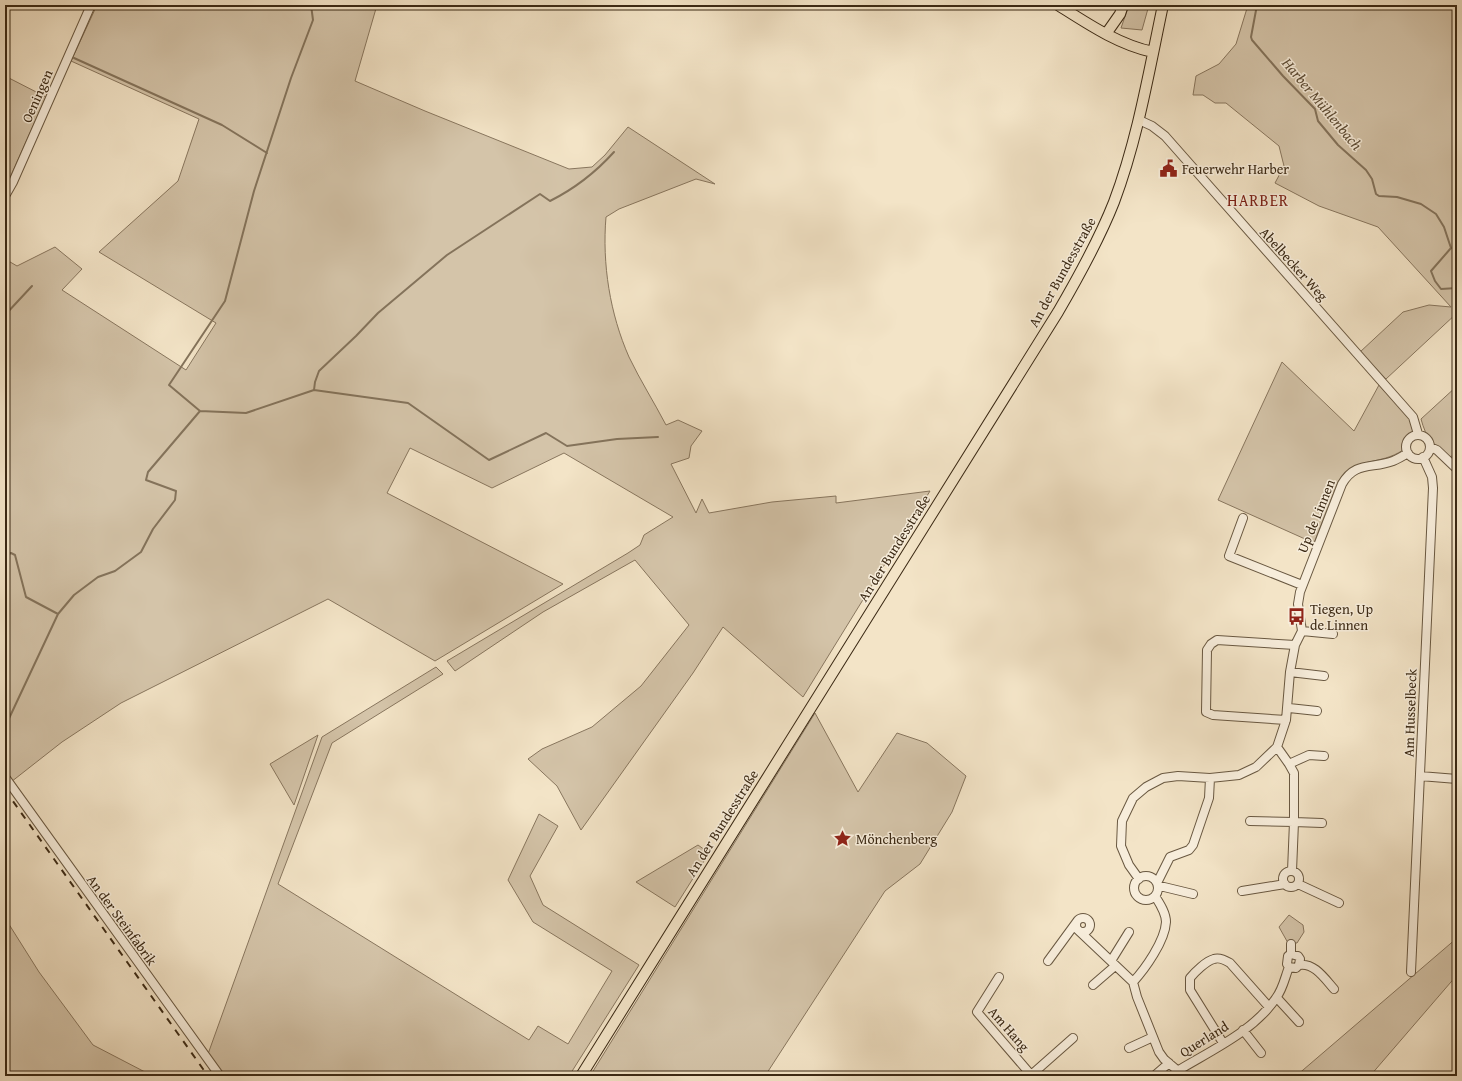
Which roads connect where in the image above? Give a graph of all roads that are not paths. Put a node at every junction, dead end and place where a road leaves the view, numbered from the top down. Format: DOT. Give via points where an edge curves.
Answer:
graph roads {
  1 [pos="91,5"];
  2 [pos="1058,5"];
  3 [pos="1123,5"];
  4 [pos="1163,5"];
  5 [pos="1106,34"];
  6 [pos="1153,52"];
  7 [pos="1139,120"];
  8 [pos="5,196"];
  9 [pos="1418,434"];
  10 [pos="1430,447"];
  11 [pos="1408,453"];
  12 [pos="1423,457"];
  13 [pos="1457,469"];
  14 [pos="1243,518"];
  15 [pos="1302,585"];
  16 [pos="1302,631"];
  17 [pos="1332,634"];
  18 [pos="1295,645"];
  19 [pos="1290,672"];
  20 [pos="1324,676"];
  21 [pos="1289,708"];
  22 [pos="1317,711"];
  23 [pos="1286,720"];
  24 [pos="1277,746"];
  25 [pos="1324,756"];
  26 [pos="1289,764"];
  27 [pos="1420,776"];
  28 [pos="5,777"];
  29 [pos="1210,778"];
  30 [pos="1457,778"];
  31 [pos="1250,821"];
  32 [pos="1294,822"];
  33 [pos="1322,823"];
  34 [pos="1292,871"];
  35 [pos="1139,879"];
  36 [pos="1285,884"];
  37 [pos="1298,884"];
  38 [pos="1158,885"];
  39 [pos="1242,892"];
  40 [pos="1193,894"];
  41 [pos="1155,896"];
  42 [pos="1339,903"];
  43 [pos="1078,920"];
  44 [pos="1077,930"];
  45 [pos="1129,932"];
  46 [pos="1291,944"];
  47 [pos="1291,954"];
  48 [pos="1048,961"];
  49 [pos="1113,964"];
  50 [pos="1299,965"];
  51 [pos="1289,967"];
  52 [pos="1411,972"];
  53 [pos="999,977"];
  54 [pos="1133,982"];
  55 [pos="1093,985"];
  56 [pos="1334,989"];
  57 [pos="1277,998"];
  58 [pos="1269,1007"];
  59 [pos="1299,1022"];
  60 [pos="1243,1030"];
  61 [pos="1153,1037"];
  62 [pos="1072,1038"];
  63 [pos="1223,1043"];
  64 [pos="1129,1048"];
  65 [pos="1261,1053"];
  66 [pos="1169,1064"];
  67 [pos="1182,1073"];
  68 [pos="220,1076"];
  69 [pos="581,1076"];
  70 [pos="1031,1076"];
  71 [pos="1154,1076"];
  1 -- 8 [label="street, Oeningen"];
  2 -- 5 [label="main road"];
  3 -- 5 [label="main road"];
  4 -- 6 [label="main road, An der Bundesstraße"];
  5 -- 6 [label="main road" via="1141,50"];
  6 -- 7 [label="main road, An der Bundesstraße"];
  7 -- 9 [label="street, Abelbecker Weg" via="1165,136 1413,417"];
  7 -- 69 [label="main road, An der Bundesstraße" via="1125,171 1108,216 1092,252 1061,306"];
  9 -- 10 [label="street, Abelbecker Weg" via="1426,437"];
  9 -- 11 [label="street" via="1407,441"];
  10 -- 12 [label="street"];
  10 -- 13 [label="street, Abelbecker Weg" via="1437,450"];
  11 -- 12 [label="street" via="1415,458"];
  11 -- 15 [label="street, Up de Linnen" via="1393,461 1358,468 1347,475"];
  12 -- 27 [label="street, Am Husselbeck" via="1432,476 1432,488"];
  14 -- 15 [label="street" via="1229,556"];
  15 -- 16 [label="street, Up de Linnen" via="1298,604"];
  16 -- 17 [label="street"];
  16 -- 18 [label="street"];
  18 -- 19 [label="street"];
  18 -- 23 [label="street" via="1217,640 1207,650 1206,712 1213,715"];
  19 -- 20 [label="street"];
  19 -- 21 [label="street"];
  21 -- 22 [label="street"];
  21 -- 23 [label="street"];
  23 -- 24 [label="street"];
  24 -- 26 [label="street"];
  24 -- 29 [label="street" via="1256,767 1239,775"];
  25 -- 26 [label="street" via="1309,755"];
  26 -- 32 [label="street" via="1294,773"];
  27 -- 30 [label="street"];
  27 -- 52 [label="street, Am Husselbeck"];
  28 -- 68 [label="street, An der Steinfabrik"];
  29 -- 35 [label="street" via="1163,778 1146,787 1134,798 1122,820 1121,846 1128,866"];
  29 -- 38 [label="street" via="1209,798 1194,845 1170,857"];
  31 -- 32 [label="street"];
  32 -- 33 [label="street"];
  32 -- 34 [label="street"];
  34 -- 36 [label="street" via="1284,875"];
  34 -- 37 [label="street" via="1297,874"];
  35 -- 38 [label="street" via="1151,877"];
  35 -- 41 [label="street" via="1134,887 1137,896 1144,900"];
  36 -- 37 [label="street" via="1289,887"];
  36 -- 39 [label="street"];
  37 -- 42 [label="street"];
  38 -- 40 [label="street"];
  38 -- 41 [label="street"];
  41 -- 54 [label="street" via="1165,914 1164,931 1150,960"];
  43 -- 44 [label="street"];
  43 -- 44 [label="street" via="1085,919 1090,925 1084,932"];
  43 -- 48 [label="street"];
  44 -- 49 [label="street"];
  45 -- 49 [label="street"];
  46 -- 47 [label="street, Querland"];
  47 -- 50 [label="street" via="1298,956"];
  47 -- 51 [label="street, Querland" via="1286,960"];
  49 -- 54 [label="street"];
  49 -- 55 [label="street"];
  50 -- 51 [label="street"];
  50 -- 56 [label="street" via="1307,964 1313,967"];
  51 -- 57 [label="street, Querland"];
  53 -- 70 [label="street, Am Hang" via="976,1012"];
  54 -- 61 [label="street"];
  57 -- 58 [label="street, Querland"];
  57 -- 59 [label="street"];
  58 -- 60 [label="street, Querland"];
  58 -- 63 [label="street" via="1230,963 1222,959 1214,958 1194,973 1190,978 1190,990"];
  60 -- 63 [label="street, Querland"];
  60 -- 65 [label="street, Querland"];
  61 -- 64 [label="street"];
  61 -- 66 [label="street" via="1159,1052"];
  62 -- 70 [label="street"];
  63 -- 67 [label="street, Querland"];
  66 -- 67 [label="street"];
  66 -- 71 [label="street"];
}
